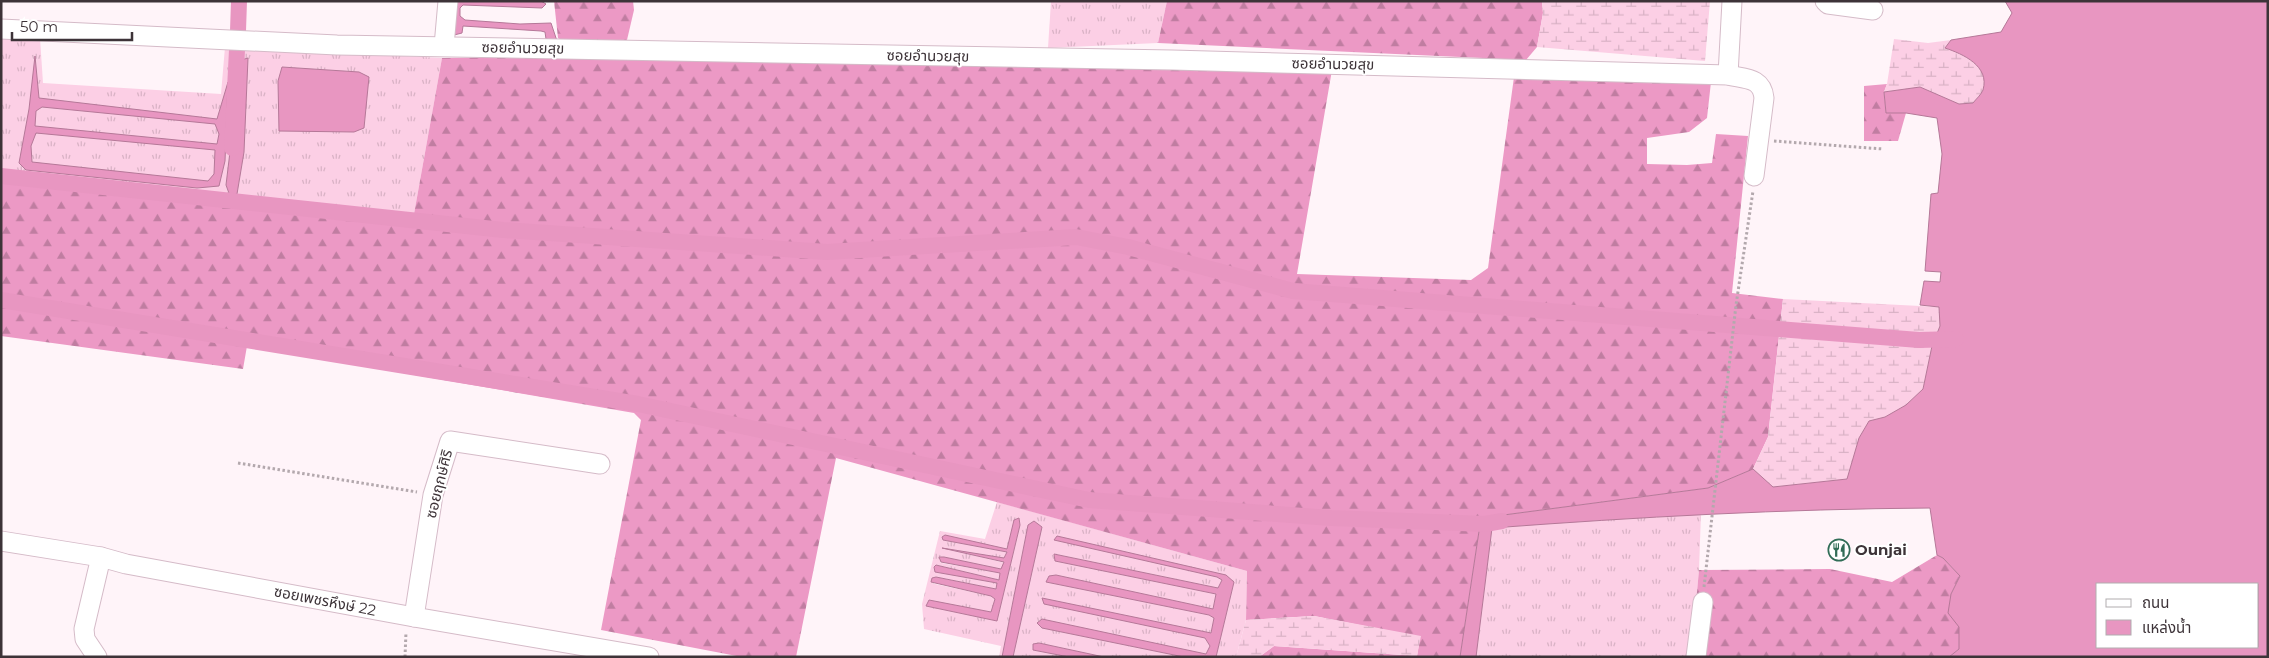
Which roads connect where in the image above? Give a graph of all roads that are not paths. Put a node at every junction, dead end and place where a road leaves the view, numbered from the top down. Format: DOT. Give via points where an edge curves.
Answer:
graph roads {
  1 [pos="448,1"];
  2 [pos="1732,1"];
  3 [pos="1825,1"];
  4 [pos="1873,10"];
  5 [pos="1,28"];
  6 [pos="444,46"];
  7 [pos="1728,75"];
  8 [pos="1754,176"];
  9 [pos="600,464"];
  10 [pos="2,545"];
  11 [pos="101,557"];
  12 [pos="1703,602"];
  13 [pos="410,617"];
  14 [pos="97,657"];
  15 [pos="649,657"];
  16 [pos="1696,657"];
  1 -- 6 [label="street"];
  2 -- 7 [label="street"];
  3 -- 4 [label="street"];
  5 -- 6 [label="street, ซอยอำนวยสุข" via="337,45"];
  6 -- 7 [label="street, ซอยอำนวยสุข"];
  7 -- 8 [label="street, ซอยอำนวยสุข" via="1758,82 1763,88"];
  9 -- 13 [label="street, ซอยฤกษ์ศิริ" via="450,441 433,495"];
  10 -- 11 [label="street, ซอยเพชรหึงษ์ 22"];
  11 -- 13 [label="street, ซอยเพชรหึงษ์ 22"];
  11 -- 14 [label="street" via="84,629 85,639"];
  12 -- 16 [label="street"];
  13 -- 15 [label="street, ซอยเพชรหึงษ์ 22"];
}
